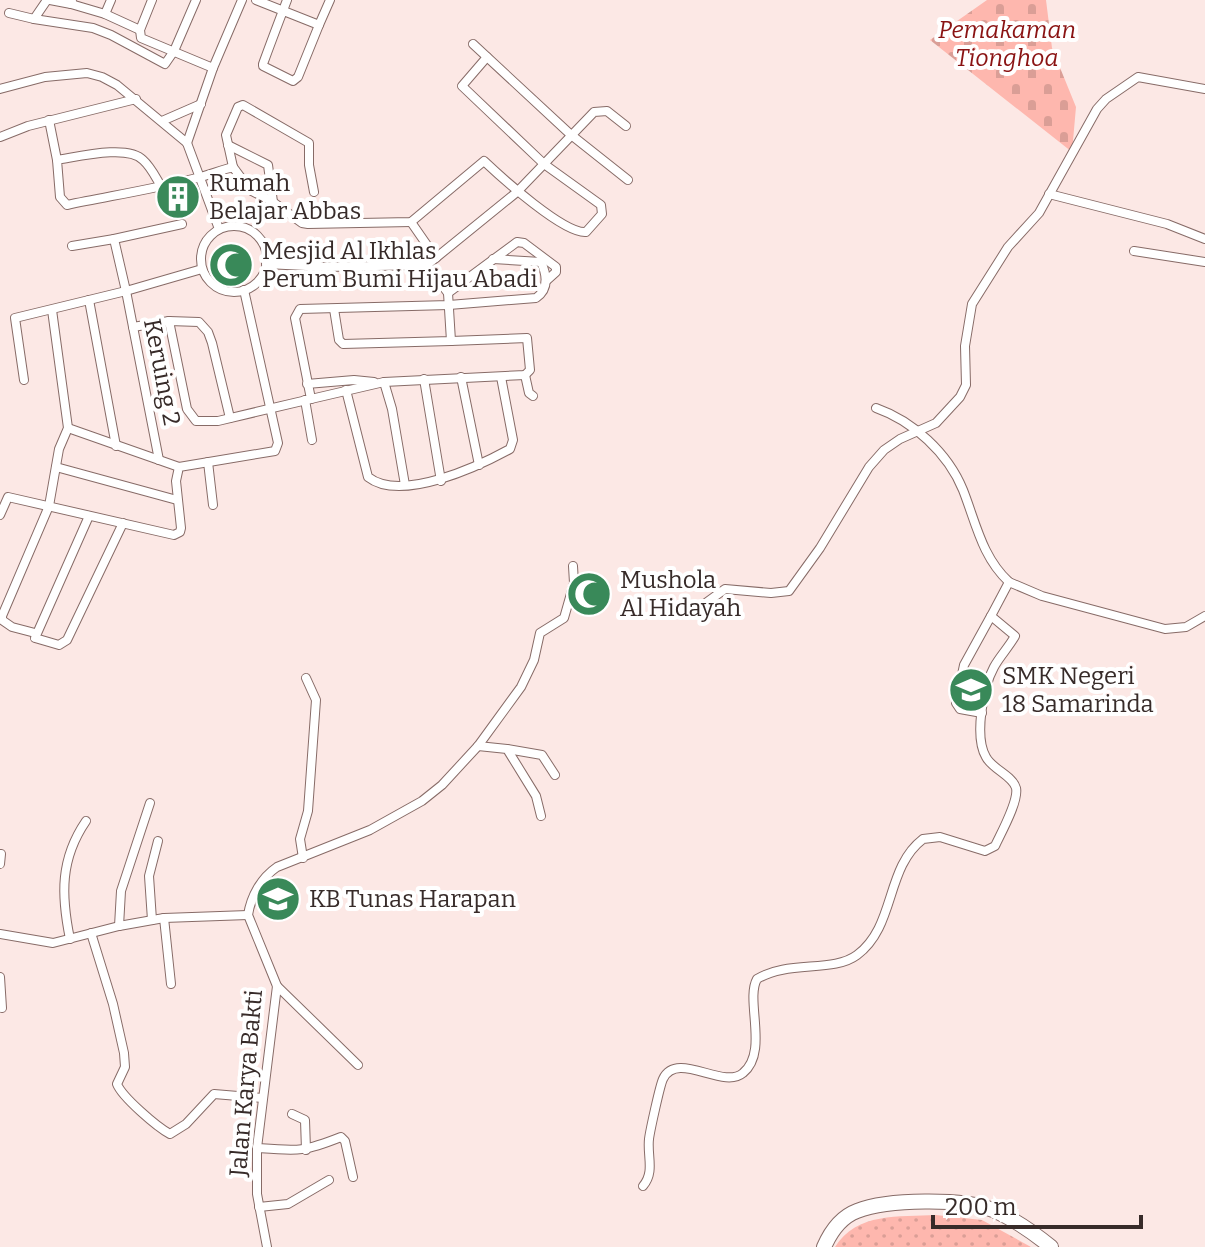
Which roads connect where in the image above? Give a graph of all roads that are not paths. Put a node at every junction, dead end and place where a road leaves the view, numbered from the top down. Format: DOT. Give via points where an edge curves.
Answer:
graph roads {
  1 [pos="49,0"];
  2 [pos="111,0"];
  3 [pos="152,0"];
  4 [pos="196,0"];
  5 [pos="242,0"];
  6 [pos="256,0"];
  7 [pos="287,0"];
  8 [pos="330,0"];
  9 [pos="72,2"];
  10 [pos="283,10"];
  11 [pos="9,13"];
  12 [pos="105,14"];
  13 [pos="34,19"];
  14 [pos="319,25"];
  15 [pos="140,30"];
  16 [pos="473,44"];
  17 [pos="174,51"];
  18 [pos="487,57"];
  19 [pos="213,68"];
  20 [pos="0,89"];
  21 [pos="1205,89"];
  22 [pos="136,99"];
  23 [pos="201,104"];
  24 [pos="49,120"];
  25 [pos="162,121"];
  26 [pos="626,126"];
  27 [pos="570,134"];
  28 [pos="0,137"];
  29 [pos="187,143"];
  30 [pos="228,145"];
  31 [pos="57,160"];
  32 [pos="544,164"];
  33 [pos="233,167"];
  34 [pos="200,178"];
  35 [pos="628,180"];
  36 [pos="157,187"];
  37 [pos="314,192"];
  38 [pos="517,192"];
  39 [pos="1049,194"];
  40 [pos="273,202"];
  41 [pos="411,222"];
  42 [pos="182,224"];
  43 [pos="219,229"];
  44 [pos="114,239"];
  45 [pos="1205,239"];
  46 [pos="72,246"];
  47 [pos="1134,251"];
  48 [pos="436,258"];
  49 [pos="493,259"];
  50 [pos="543,260"];
  51 [pos="1205,262"];
  52 [pos="266,264"];
  53 [pos="427,265"];
  54 [pos="202,269"];
  55 [pos="244,290"];
  56 [pos="126,291"];
  57 [pos="448,293"];
  58 [pos="89,300"];
  59 [pos="449,305"];
  60 [pos="334,309"];
  61 [pos="52,310"];
  62 [pos="169,321"];
  63 [pos="133,327"];
  64 [pos="451,341"];
  65 [pos="525,375"];
  66 [pos="461,377"];
  67 [pos="501,377"];
  68 [pos="424,379"];
  69 [pos="24,380"];
  70 [pos="383,382"];
  71 [pos="307,384"];
  72 [pos="346,390"];
  73 [pos="533,396"];
  74 [pos="308,400"];
  75 [pos="270,408"];
  76 [pos="876,408"];
  77 [pos="230,418"];
  78 [pos="68,428"];
  79 [pos="920,431"];
  80 [pos="312,440"];
  81 [pos="116,446"];
  82 [pos="159,460"];
  83 [pos="208,462"];
  84 [pos="479,465"];
  85 [pos="56,467"];
  86 [pos="179,467"];
  87 [pos="441,481"];
  88 [pos="405,485"];
  89 [pos="177,500"];
  90 [pos="213,505"];
  91 [pos="49,506"];
  92 [pos="0,515"];
  93 [pos="89,516"];
  94 [pos="123,523"];
  95 [pos="573,566"];
  96 [pos="1009,582"];
  97 [pos="703,605"];
  98 [pos="991,616"];
  99 [pos="1205,616"];
  100 [pos="2,622"];
  101 [pos="35,633"];
  102 [pos="306,678"];
  103 [pos="982,713"];
  104 [pos="478,746"];
  105 [pos="507,749"];
  106 [pos="555,775"];
  107 [pos="150,803"];
  108 [pos="541,816"];
  109 [pos="86,821"];
  110 [pos="158,841"];
  111 [pos="1,854"];
  112 [pos="303,858"];
  113 [pos="0,864"];
  114 [pos="248,915"];
  115 [pos="164,918"];
  116 [pos="152,920"];
  117 [pos="119,926"];
  118 [pos="91,933"];
  119 [pos="0,934"];
  120 [pos="70,939"];
  121 [pos="0,977"];
  122 [pos="171,984"];
  123 [pos="277,986"];
  124 [pos="2,1008"];
  125 [pos="358,1065"];
  126 [pos="262,1098"];
  127 [pos="292,1114"];
  128 [pos="257,1148"];
  129 [pos="306,1150"];
  130 [pos="353,1177"];
  131 [pos="329,1180"];
  132 [pos="643,1186"];
  133 [pos="259,1207"];
  134 [pos="267,1247"];
  135 [pos="824,1247"];
  136 [pos="1051,1247"];
  1 -- 9 [label="street"];
  1 -- 13 [label="street"];
  2 -- 12 [label="street"];
  3 -- 15 [label="street"];
  4 -- 17 [label="street"];
  5 -- 19 [label="street"];
  6 -- 10 [label="street"];
  7 -- 10 [label="street"];
  8 -- 14 [label="street"];
  9 -- 12 [label="street"];
  10 -- 14 [label="street"];
  10 -- 14 [label="street" via="263,66 279,75 296,80"];
  11 -- 13 [label="street"];
  12 -- 15 [label="street"];
  13 -- 17 [label="street" via="93,28 161,63"];
  15 -- 17 [label="street" via="141,38"];
  16 -- 18 [label="street"];
  17 -- 19 [label="street"];
  18 -- 27 [label="street"];
  18 -- 32 [label="street" via="462,86"];
  19 -- 23 [label="street"];
  20 -- 22 [label="street" via="87,73"];
  21 -- 39 [label="street" via="1138,77 1116,91 1097,109"];
  22 -- 24 [label="street"];
  22 -- 25 [label="street"];
  23 -- 25 [label="street"];
  23 -- 29 [label="street"];
  24 -- 28 [label="street"];
  24 -- 31 [label="street"];
  25 -- 29 [label="street"];
  26 -- 27 [label="street" via="607,111 598,111"];
  27 -- 32 [label="street"];
  27 -- 35 [label="street"];
  29 -- 34 [label="street"];
  30 -- 33 [label="street"];
  30 -- 37 [label="street" via="226,135 243,105 309,143"];
  30 -- 40 [label="street" via="268,165"];
  31 -- 36 [label="street" via="130,153 143,159"];
  31 -- 36 [label="street" via="60,197 67,205"];
  32 -- 38 [label="street"];
  32 -- 38 [label="street" via="603,207 586,232 574,231"];
  33 -- 34 [label="street"];
  33 -- 40 [label="street" via="245,186"];
  34 -- 36 [label="street"];
  34 -- 43 [label="street"];
  38 -- 41 [label="street" via="484,161"];
  38 -- 48 [label="street"];
  39 -- 45 [label="street"];
  39 -- 79 [label="street" via="972,304 966,385 950,409"];
  40 -- 41 [label="street" via="302,223"];
  41 -- 48 [label="street"];
  42 -- 44 [label="street"];
  43 -- 52 [label="street" via="243,227 253,233 261,241"];
  43 -- 54 [label="street" via="203,246"];
  44 -- 46 [label="street"];
  44 -- 56 [label="street, Keruing 2"];
  47 -- 51 [label="street"];
  48 -- 53 [label="street"];
  49 -- 50 [label="street"];
  49 -- 50 [label="street" via="517,242"];
  49 -- 57 [label="street"];
  50 -- 59 [label="street" via="557,269 536,298"];
  52 -- 53 [label="street"];
  52 -- 55 [label="street" via="263,275"];
  53 -- 57 [label="street"];
  54 -- 55 [label="street" via="214,286"];
  54 -- 56 [label="street"];
  55 -- 75 [label="street"];
  56 -- 58 [label="street"];
  56 -- 63 [label="street, Keruing 2"];
  57 -- 59 [label="street"];
  58 -- 61 [label="street"];
  58 -- 81 [label="street"];
  59 -- 60 [label="street"];
  59 -- 64 [label="street"];
  60 -- 64 [label="street" via="343,344"];
  60 -- 71 [label="street" via="300,309 295,315"];
  61 -- 69 [label="street" via="14,320"];
  61 -- 78 [label="street"];
  62 -- 63 [label="street"];
  62 -- 77 [label="street" via="193,320 208,332"];
  62 -- 77 [label="street" via="187,409 202,422"];
  63 -- 82 [label="street, Keruing 2"];
  64 -- 65 [label="street" via="527,338 530,370"];
  65 -- 67 [label="street"];
  65 -- 73 [label="street"];
  66 -- 67 [label="street"];
  66 -- 68 [label="street"];
  66 -- 84 [label="street"];
  67 -- 84 [label="street" via="513,443"];
  68 -- 70 [label="street"];
  68 -- 87 [label="street"];
  70 -- 71 [label="street"];
  70 -- 72 [label="street"];
  70 -- 88 [label="street"];
  71 -- 74 [label="street"];
  72 -- 74 [label="street"];
  72 -- 88 [label="street" via="368,477"];
  74 -- 75 [label="street"];
  74 -- 80 [label="street"];
  75 -- 77 [label="street"];
  75 -- 83 [label="street" via="275,451"];
  76 -- 79 [label="street"];
  78 -- 81 [label="street"];
  78 -- 85 [label="street"];
  79 -- 96 [label="street" via="959,481 979,539"];
  79 -- 97 [label="street" via="884,450 869,467 789,591 725,589"];
  81 -- 82 [label="street"];
  82 -- 86 [label="street"];
  83 -- 86 [label="street"];
  83 -- 90 [label="street"];
  84 -- 87 [label="street"];
  85 -- 89 [label="street"];
  85 -- 91 [label="street"];
  86 -- 89 [label="street"];
  87 -- 88 [label="street"];
  89 -- 94 [label="street" via="181,528 174,535"];
  91 -- 92 [label="street" via="8,497"];
  91 -- 93 [label="street"];
  91 -- 100 [label="street"];
  93 -- 94 [label="street"];
  93 -- 101 [label="street"];
  94 -- 101 [label="street" via="67,640 59,645 35,638"];
  95 -- 104 [label="street" via="574,583 561,621 540,633 521,687"];
  96 -- 98 [label="street"];
  96 -- 99 [label="street" via="1165,629 1186,627"];
  98 -- 103 [label="street" via="1015,636 994,668"];
  98 -- 103 [label="street" via="964,665 956,703 960,709"];
  100 -- 101 [label="street"];
  102 -- 112 [label="street" via="316,700 308,811 300,839"];
  103 -- 132 [label="street" via="983,751 1016,790 995,846 985,851 940,837 923,839 905,858 878,931 856,955 838,964 804,965 757,979 752,993 757,1031 747,1069 730,1078 689,1069 667,1074 649,1140 650,1174"];
  104 -- 105 [label="street"];
  104 -- 112 [label="street" via="422,801"];
  105 -- 106 [label="street" via="542,755"];
  105 -- 108 [label="street" via="536,796"];
  107 -- 117 [label="street" via="121,891"];
  109 -- 120 [label="street" via="65,865"];
  110 -- 116 [label="street" via="149,876"];
  111 -- 113 [label="street"];
  112 -- 114 [label="street" via="266,876"];
  114 -- 115 [label="street"];
  114 -- 123 [label="street, Jalan Karya Bakti"];
  115 -- 116 [label="street"];
  115 -- 122 [label="street"];
  116 -- 117 [label="street"];
  117 -- 118 [label="street"];
  118 -- 120 [label="street"];
  118 -- 126 [label="street" via="124,1053 117,1084 121,1091 169,1134 214,1094"];
  119 -- 120 [label="street" via="53,943"];
  121 -- 124 [label="street"];
  123 -- 125 [label="street"];
  123 -- 126 [label="street, Jalan Karya Bakti"];
  126 -- 128 [label="street, Jalan Karya Bakti"];
  127 -- 129 [label="street" via="305,1120"];
  128 -- 129 [label="street"];
  128 -- 133 [label="street, Jalan Karya Bakti"];
  129 -- 130 [label="street" via="342,1137"];
  131 -- 133 [label="street" via="288,1204"];
  133 -- 134 [label="street, Jalan Karya Bakti"];
  135 -- 136 [label="highway" via="832,1230 855,1211 900,1203 991,1209"];
}
